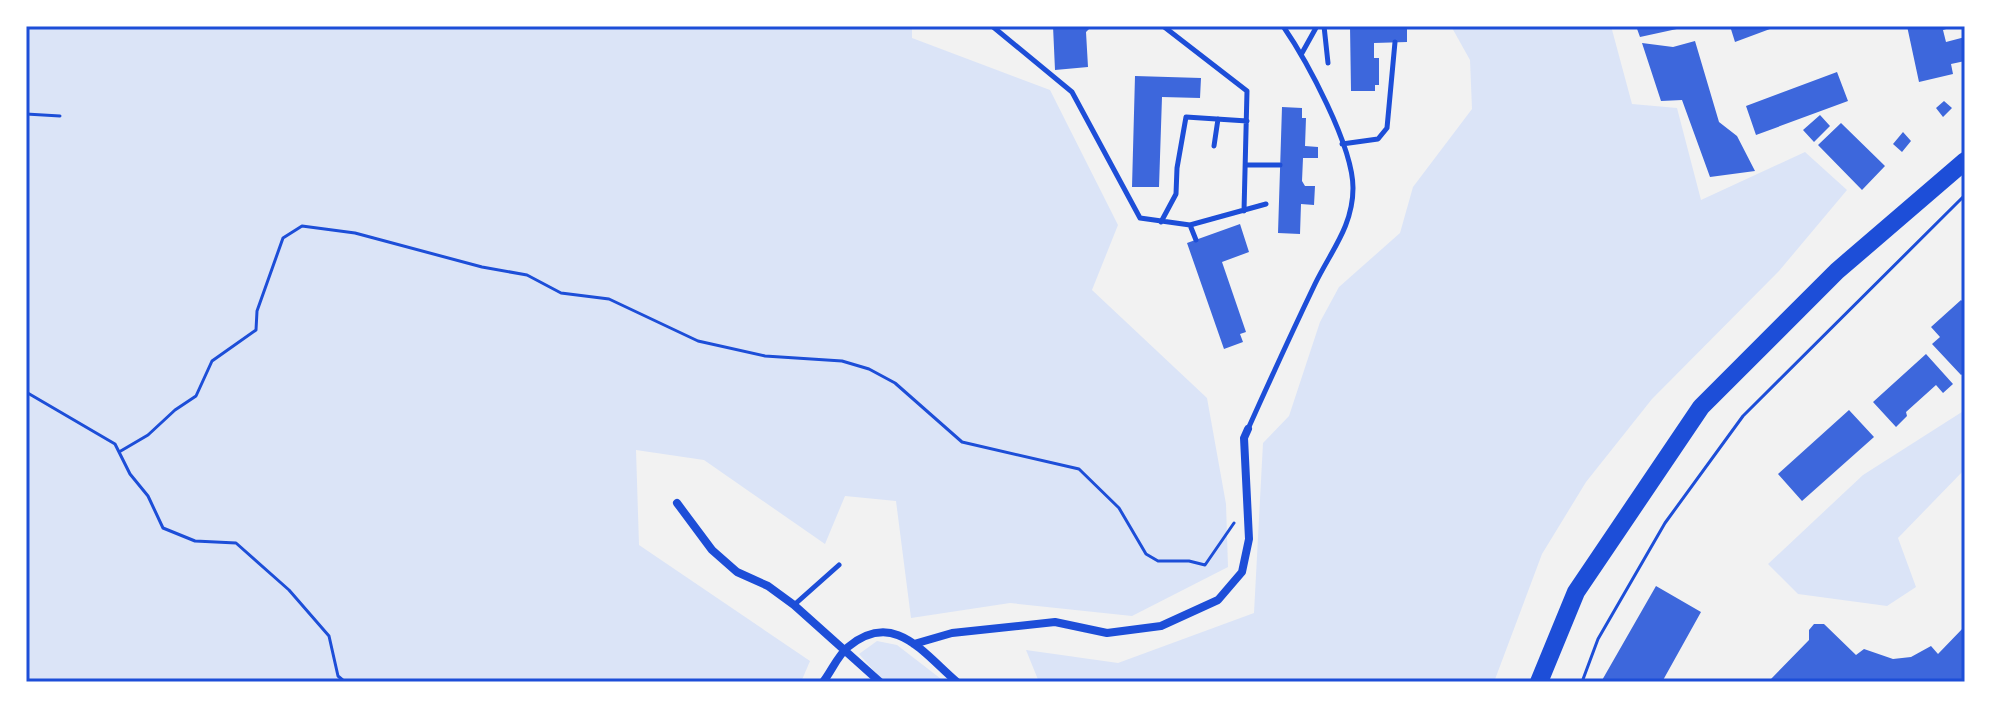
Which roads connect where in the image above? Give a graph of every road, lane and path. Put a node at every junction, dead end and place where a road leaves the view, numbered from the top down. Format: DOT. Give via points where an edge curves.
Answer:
graph roads {
  1 [pos="992,26"];
  2 [pos="1163,26"];
  3 [pos="1283,26"];
  4 [pos="1317,26"];
  5 [pos="1324,26"];
  6 [pos="1395,42"];
  7 [pos="1302,54"];
  8 [pos="1328,63"];
  9 [pos="26,114"];
  10 [pos="60,116"];
  11 [pos="1218,119"];
  12 [pos="1247,121"];
  13 [pos="1342,144"];
  14 [pos="1214,146"];
  15 [pos="1965,161"];
  16 [pos="1246,165"];
  17 [pos="1280,165"];
  18 [pos="1965,195"];
  19 [pos="1266,204"];
  20 [pos="1244,211"];
  21 [pos="1161,223"];
  22 [pos="1190,225"];
  23 [pos="1196,240"];
  24 [pos="26,392"];
  25 [pos="1248,429"];
  26 [pos="119,452"];
  27 [pos="1248,494"];
  28 [pos="677,503"];
  29 [pos="839,565"];
  30 [pos="794,605"];
  31 [pos="914,644"];
  32 [pos="845,649"];
  33 [pos="345,682"];
  34 [pos="823,682"];
  35 [pos="880,682"];
  36 [pos="957,682"];
  37 [pos="1539,682"];
  38 [pos="1582,682"];
  1 -- 21 [label="lane" via="1072,92 1140,218"];
  2 -- 12 [label="lane" via="1247,91"];
  3 -- 7 [label="lane"];
  4 -- 7 [label="lane"];
  5 -- 8 [label="lane"];
  6 -- 13 [label="lane" via="1387,128 1378,139"];
  7 -- 13 [label="lane"];
  9 -- 10 [label="path"];
  11 -- 12 [label="lane"];
  11 -- 14 [label="lane"];
  11 -- 21 [label="lane" via="1186,117 1176,194"];
  12 -- 16 [label="lane"];
  13 -- 25 [label="lane" via="1351,163 1353,190 1343,237 1317,279"];
  15 -- 37 [label="main road" via="1837,271 1701,407 1576,592"];
  16 -- 17 [label="lane"];
  16 -- 20 [label="lane"];
  18 -- 38 [label="path" via="1743,416 1665,523 1598,639"];
  19 -- 20 [label="lane"];
  20 -- 22 [label="lane"];
  21 -- 22 [label="lane"];
  22 -- 23 [label="lane"];
  24 -- 26 [label="path" via="115,444"];
  25 -- 27 [label="street"];
  26 -- 27 [label="path" via="196,396 212,361 256,330 257,311 283,238 302,226 355,233 502,268 561,293 609,299 698,341 869,369 895,383 962,442 1079,469 1119,508 1146,554 1158,561 1205,565"];
  26 -- 33 [label="path" via="163,528 195,541 236,543 289,590 329,636 338,676"];
  27 -- 31 [label="street" via="1249,539 1242,572 1218,600 1161,626 1107,633 1055,622 952,633"];
  28 -- 30 [label="street" via="712,550 737,572"];
  29 -- 30 [label="lane"];
  30 -- 32 [label="street"];
  31 -- 32 [label="street" via="891,630 874,631"];
  31 -- 36 [label="street"];
  32 -- 34 [label="street"];
  32 -- 35 [label="street"];
}
